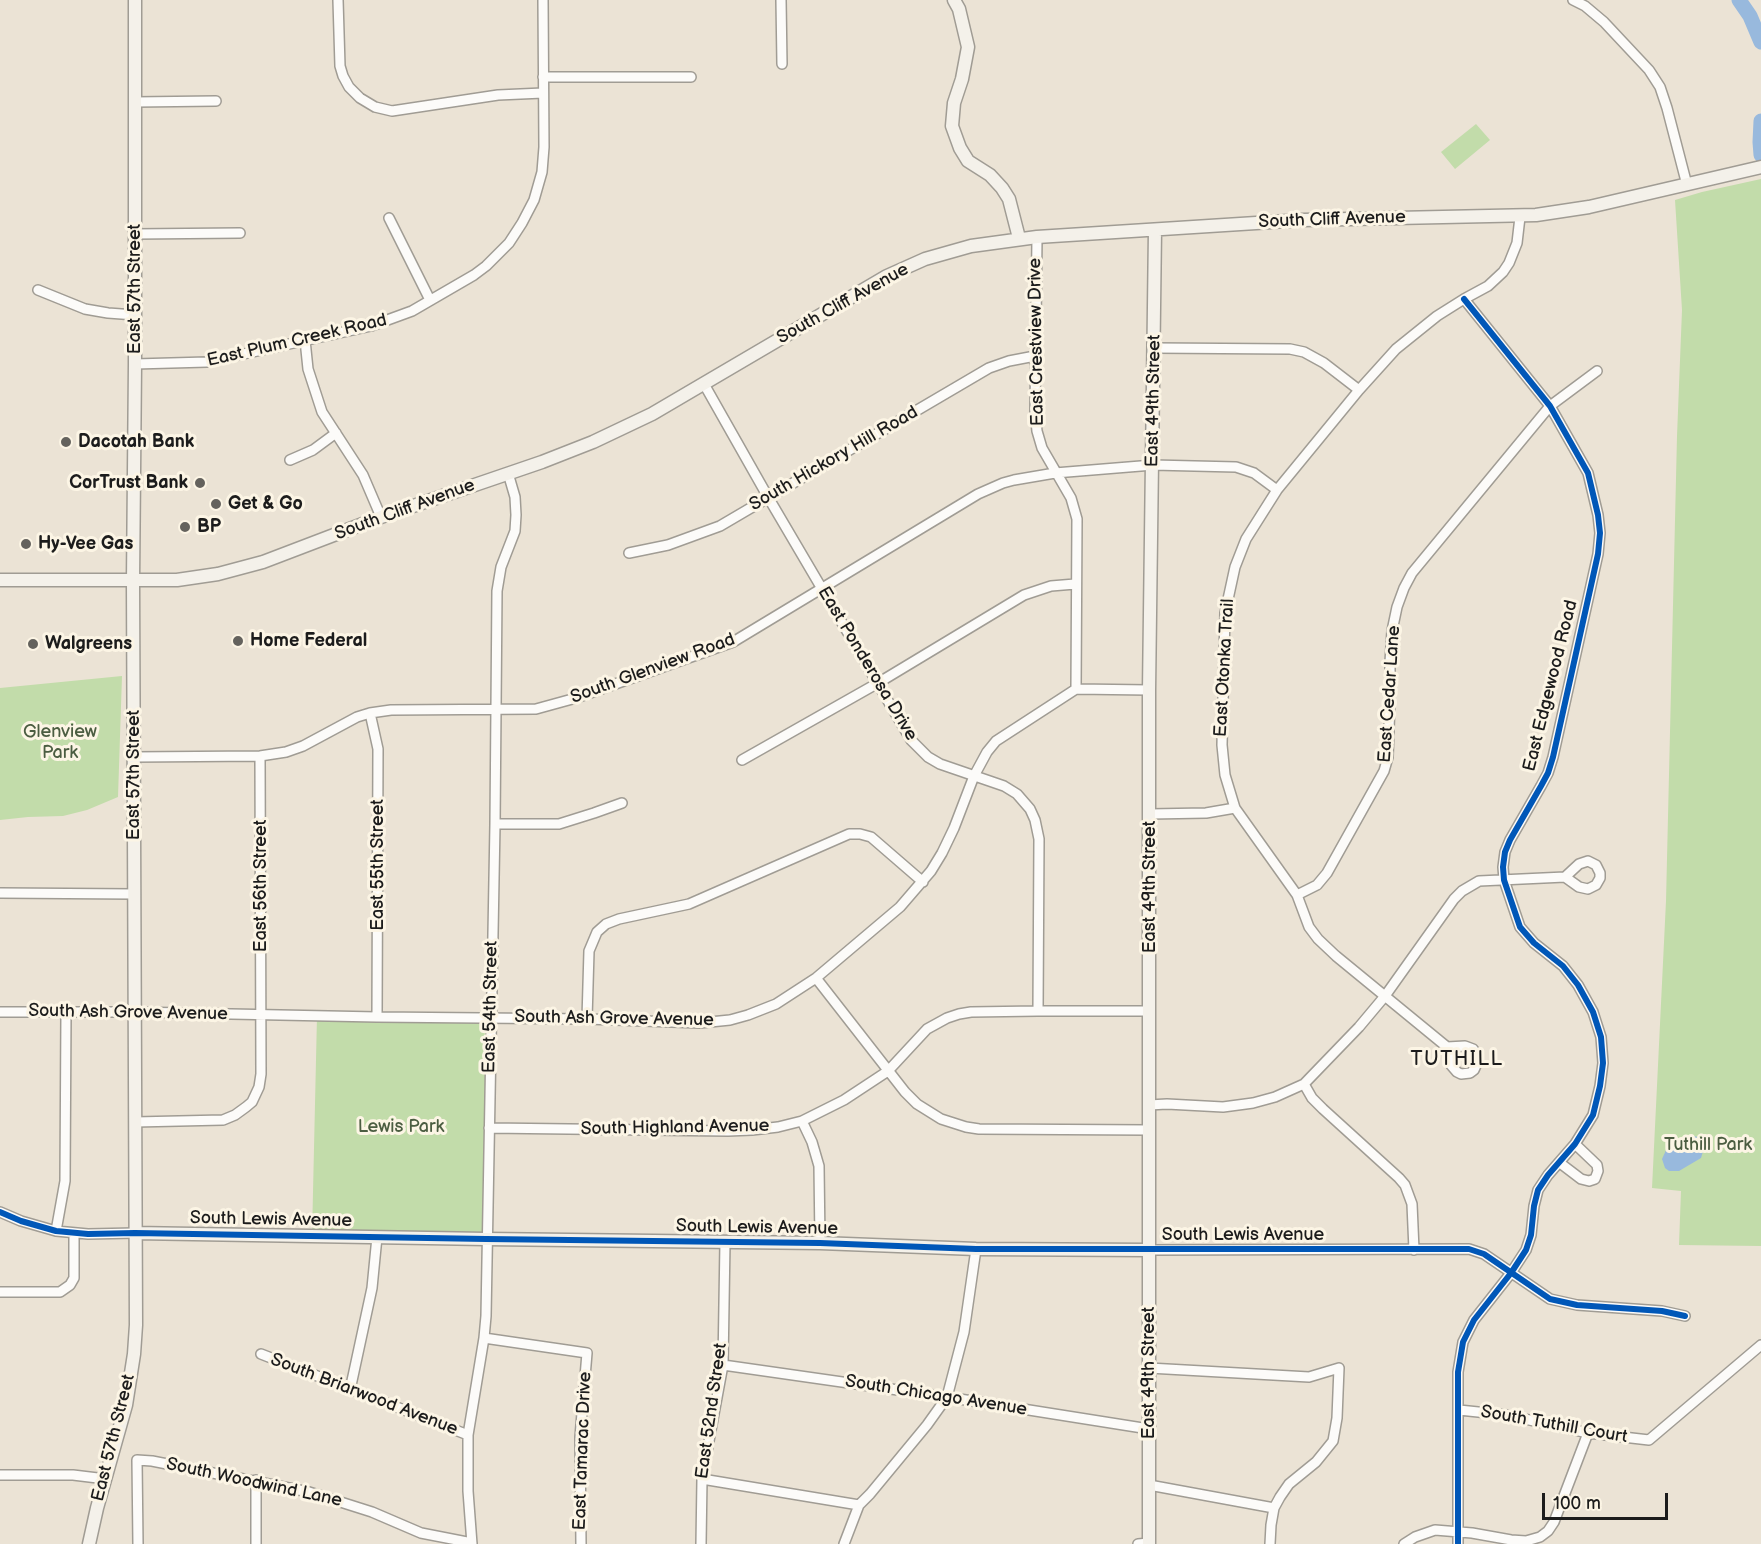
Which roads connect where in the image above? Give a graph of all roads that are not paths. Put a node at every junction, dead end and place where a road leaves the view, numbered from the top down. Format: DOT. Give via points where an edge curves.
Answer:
graph roads {
  1 [pos="135,0"];
  2 [pos="339,0"];
  3 [pos="543,0"];
  4 [pos="781,0"];
  5 [pos="954,0"];
  6 [pos="1573,0"];
  7 [pos="782,64"];
  8 [pos="692,76"];
  9 [pos="543,77"];
  10 [pos="543,93"];
  11 [pos="216,101"];
  12 [pos="135,102"];
  13 [pos="1761,167"];
  14 [pos="1687,185"];
  15 [pos="1520,217"];
  16 [pos="389,218"];
  17 [pos="1155,230"];
  18 [pos="240,233"];
  19 [pos="135,234"];
  20 [pos="1037,237"];
  21 [pos="1019,238"];
  22 [pos="38,290"];
  23 [pos="1464,298"];
  24 [pos="430,300"];
  25 [pos="135,315"];
  26 [pos="305,340"];
  27 [pos="1154,348"];
  28 [pos="1035,356"];
  29 [pos="135,364"];
  30 [pos="1597,371"];
  31 [pos="704,384"];
  32 [pos="1359,390"];
  33 [pos="1550,406"];
  34 [pos="336,433"];
  35 [pos="290,460"];
  36 [pos="1153,465"];
  37 [pos="508,473"];
  38 [pos="1055,473"];
  39 [pos="1277,490"];
  40 [pos="768,497"];
  41 [pos="381,517"];
  42 [pos="628,553"];
  43 [pos="0,580"];
  44 [pos="133,581"];
  45 [pos="1076,584"];
  46 [pos="823,589"];
  47 [pos="878,682"];
  48 [pos="1076,689"];
  49 [pos="1149,690"];
  50 [pos="495,710"];
  51 [pos="370,713"];
  52 [pos="260,756"];
  53 [pos="134,757"];
  54 [pos="742,760"];
  55 [pos="974,776"];
  56 [pos="621,803"];
  57 [pos="1235,808"];
  58 [pos="1150,814"];
  59 [pos="495,824"];
  60 [pos="1565,877"];
  61 [pos="1504,880"];
  62 [pos="923,882"];
  63 [pos="0,893"];
  64 [pos="134,894"];
  65 [pos="1297,895"];
  66 [pos="816,978"];
  67 [pos="1385,996"];
  68 [pos="1038,1011"];
  69 [pos="1150,1011"];
  70 [pos="0,1012"];
  71 [pos="66,1012"];
  72 [pos="134,1012"];
  73 [pos="261,1015"];
  74 [pos="377,1017"];
  75 [pos="490,1017"];
  76 [pos="587,1019"];
  77 [pos="1447,1047"];
  78 [pos="888,1071"];
  79 [pos="1304,1083"];
  80 [pos="1149,1106"];
  81 [pos="802,1120"];
  82 [pos="135,1122"];
  83 [pos="489,1128"];
  84 [pos="1149,1130"];
  85 [pos="1575,1144"];
  86 [pos="1560,1163"];
  87 [pos="0,1212"];
  88 [pos="56,1231"];
  89 [pos="74,1233"];
  90 [pos="135,1233"];
  91 [pos="377,1238"];
  92 [pos="486,1239"];
  93 [pos="725,1242"];
  94 [pos="820,1243"];
  95 [pos="976,1249"];
  96 [pos="1149,1250"];
  97 [pos="1414,1250"];
  98 [pos="1511,1273"];
  99 [pos="0,1292"];
  100 [pos="1685,1316"];
  101 [pos="484,1338"];
  102 [pos="1761,1345"];
  103 [pos="261,1354"];
  104 [pos="723,1365"];
  105 [pos="1149,1368"];
  106 [pos="350,1390"];
  107 [pos="947,1397"];
  108 [pos="1459,1410"];
  109 [pos="1149,1429"];
  110 [pos="1588,1434"];
  111 [pos="468,1435"];
  112 [pos="137,1460"];
  113 [pos="0,1475"];
  114 [pos="106,1479"];
  115 [pos="702,1479"];
  116 [pos="256,1480"];
  117 [pos="1149,1485"];
  118 [pos="859,1505"];
  119 [pos="1274,1508"];
  120 [pos="1458,1531"];
  121 [pos="472,1543"];
  122 [pos="89,1544"];
  123 [pos="138,1544"];
  124 [pos="256,1544"];
  125 [pos="581,1544"];
  126 [pos="701,1544"];
  127 [pos="844,1544"];
  128 [pos="1145,1544"];
  129 [pos="1270,1544"];
  130 [pos="1404,1544"];
  131 [pos="1458,1544"];
  1 -- 12 [label="main road, East 57th Street"];
  2 -- 10 [label="street" via="340,66 349,87 375,108 392,111 498,95"];
  3 -- 9 [label="street, East Plum Creek Road"];
  4 -- 7 [label="street"];
  5 -- 21 [label="main road" via="968,46 952,126 968,161 990,175 1007,195"];
  6 -- 14 [label="street" via="1604,22 1660,87"];
  8 -- 9 [label="street"];
  9 -- 10 [label="street, East Plum Creek Road"];
  10 -- 24 [label="street, East Plum Creek Road" via="542,172 528,212 509,243 486,266"];
  11 -- 12 [label="street"];
  12 -- 19 [label="main road, East 57th Street"];
  13 -- 14 [label="main road, South Cliff Avenue"];
  14 -- 15 [label="main road, South Cliff Avenue"];
  15 -- 17 [label="main road, South Cliff Avenue" via="1303,220"];
  15 -- 23 [label="street, East Otonka Trail" via="1516,243 1503,273"];
  16 -- 24 [label="street"];
  17 -- 20 [label="main road, South Cliff Avenue"];
  17 -- 27 [label="main road, East 49th Street"];
  18 -- 19 [label="street"];
  19 -- 25 [label="main road, East 57th Street"];
  20 -- 21 [label="main road, South Cliff Avenue"];
  20 -- 28 [label="street, East Crestview Drive"];
  21 -- 31 [label="main road, South Cliff Avenue" via="971,246 906,267"];
  22 -- 25 [label="street" via="85,309"];
  23 -- 32 [label="street, East Otonka Trail" via="1396,349"];
  23 -- 33 [label="street, East Edgewood Road"];
  24 -- 26 [label="street, East Plum Creek Road" via="371,327"];
  25 -- 29 [label="main road, East 57th Street"];
  26 -- 29 [label="street, East Plum Creek Road" via="207,362"];
  26 -- 34 [label="street" via="313,387 322,412"];
  27 -- 32 [label="street" via="1290,349 1324,363"];
  27 -- 36 [label="main road, East 49th Street"];
  28 -- 38 [label="street, East Crestview Drive" via="1037,431"];
  28 -- 40 [label="street, South Hickory Hill Road" via="989,368"];
  29 -- 44 [label="main road, East 57th Street"];
  30 -- 33 [label="street, East Cedar Lane"];
  31 -- 37 [label="main road, South Cliff Avenue" via="593,442"];
  31 -- 40 [label="street, East Ponderosa Drive"];
  32 -- 39 [label="street, East Otonka Trail"];
  33 -- 61 [label="street, East Edgewood Road" via="1588,473 1598,515 1598,554 1553,757 1505,852"];
  33 -- 65 [label="street, East Cedar Lane" via="1412,573 1404,588 1392,631 1388,757 1384,771 1327,873 1317,885"];
  34 -- 35 [label="street" via="313,450"];
  34 -- 41 [label="street" via="363,475"];
  36 -- 38 [label="street, South Glenview Road"];
  36 -- 39 [label="street, South Glenview Road" via="1236,467 1254,473"];
  36 -- 49 [label="main road, East 49th Street"];
  37 -- 41 [label="main road, South Cliff Avenue"];
  37 -- 50 [label="street, East 54th Street" via="516,515 497,591"];
  38 -- 45 [label="street, East Crestview Drive" via="1071,498 1077,519"];
  38 -- 46 [label="street, South Glenview Road" via="988,488"];
  39 -- 57 [label="street, East Otonka Trail" via="1246,539 1225,613 1222,745 1225,775"];
  40 -- 42 [label="street, South Hickory Hill Road" via="720,526 668,545"];
  40 -- 46 [label="street, East Ponderosa Drive"];
  41 -- 44 [label="main road, South Cliff Avenue" via="233,570 188,579"];
  43 -- 44 [label="main road, South Cliff Avenue"];
  44 -- 53 [label="main road, East 57th Street"];
  45 -- 47 [label="street" via="1051,586 1024,595"];
  45 -- 48 [label="street, East Crestview Drive"];
  46 -- 47 [label="street, East Ponderosa Drive"];
  46 -- 50 [label="street, South Glenview Road" via="734,642 576,698 536,709"];
  47 -- 54 [label="street"];
  47 -- 55 [label="street, East Ponderosa Drive" via="917,748 940,764"];
  48 -- 49 [label="street"];
  48 -- 55 [label="street, South Ash Grove Avenue" via="996,741"];
  49 -- 58 [label="main road, East 49th Street"];
  50 -- 51 [label="street, South Glenview Road"];
  50 -- 59 [label="street, East 54th Street"];
  51 -- 52 [label="street, South Glenview Road" via="303,746"];
  51 -- 74 [label="street, East 55th Street" via="378,749"];
  52 -- 53 [label="street, South Glenview Road"];
  52 -- 73 [label="street, East 56th Street"];
  53 -- 64 [label="main road, East 57th Street"];
  55 -- 62 [label="street, South Ash Grove Avenue" via="954,828"];
  55 -- 68 [label="street, East Ponderosa Drive" via="1017,794 1035,820 1039,839"];
  56 -- 59 [label="street" via="559,824"];
  57 -- 58 [label="street"];
  57 -- 65 [label="street, East Otonka Trail"];
  58 -- 69 [label="main road, East 49th Street"];
  59 -- 75 [label="street, East 54th Street"];
  60 -- 61 [label="street"];
  61 -- 67 [label="street" via="1479,881 1462,891"];
  61 -- 85 [label="street, East Edgewood Road" via="1520,927 1578,985 1601,1037 1600,1086 1593,1114"];
  62 -- 66 [label="street, South Ash Grove Avenue" via="892,915"];
  62 -- 76 [label="street" via="871,837 849,834 689,904 613,921 597,932 589,951"];
  63 -- 64 [label="street"];
  64 -- 72 [label="main road, East 57th Street"];
  65 -- 67 [label="street, East Otonka Trail" via="1318,939"];
  66 -- 76 [label="street, South Ash Grove Avenue" via="776,1004 730,1020 700,1023"];
  66 -- 78 [label="street"];
  67 -- 77 [label="street, East Otonka Trail"];
  67 -- 79 [label="street"];
  68 -- 69 [label="street, South Highland Avenue"];
  68 -- 78 [label="street, South Highland Avenue" via="971,1012 947,1018 922,1034"];
  69 -- 80 [label="main road, East 49th Street"];
  70 -- 71 [label="street, South Ash Grove Avenue"];
  71 -- 72 [label="street, South Ash Grove Avenue"];
  71 -- 88 [label="street" via="65,1180"];
  72 -- 73 [label="street, South Ash Grove Avenue"];
  72 -- 82 [label="main road, East 57th Street"];
  73 -- 74 [label="street, South Ash Grove Avenue"];
  73 -- 82 [label="street, East 56th Street" via="259,1087 246,1107 222,1120"];
  74 -- 75 [label="street, South Ash Grove Avenue"];
  75 -- 76 [label="street, South Ash Grove Avenue"];
  75 -- 83 [label="street, East 54th Street"];
  78 -- 81 [label="street, South Highland Avenue" via="844,1100"];
  78 -- 84 [label="street" via="927,1111 966,1127"];
  79 -- 80 [label="street" via="1253,1103 1222,1107"];
  79 -- 97 [label="street" via="1312,1098 1405,1185 1412,1203"];
  80 -- 84 [label="main road, East 49th Street"];
  81 -- 83 [label="street, South Highland Avenue" via="752,1130"];
  81 -- 94 [label="street" via="819,1166"];
  82 -- 90 [label="main road, East 57th Street"];
  83 -- 92 [label="street, East 54th Street"];
  84 -- 96 [label="main road, East 49th Street"];
  85 -- 86 [label="street, East Edgewood Road"];
  85 -- 86 [label="street" via="1597,1165 1595,1179 1581,1179"];
  86 -- 98 [label="street, East Edgewood Road" via="1538,1191 1531,1235"];
  87 -- 88 [label="street, South Lewis Avenue"];
  88 -- 89 [label="street, South Lewis Avenue"];
  89 -- 90 [label="street, South Lewis Avenue"];
  89 -- 99 [label="street" via="74,1278 70,1285 60,1292"];
  90 -- 91 [label="main road, South Lewis Avenue"];
  90 -- 114 [label="main road, East 57th Street" via="135,1341 126,1405"];
  91 -- 92 [label="main road, South Lewis Avenue"];
  91 -- 106 [label="street" via="372,1288"];
  92 -- 93 [label="main road, South Lewis Avenue"];
  92 -- 101 [label="street, East 54th Street"];
  93 -- 94 [label="main road, South Lewis Avenue"];
  93 -- 104 [label="street, East 52nd Street"];
  94 -- 95 [label="main road, South Lewis Avenue"];
  95 -- 96 [label="main road, South Lewis Avenue"];
  95 -- 107 [label="street" via="964,1332"];
  96 -- 97 [label="street, South Lewis Avenue"];
  96 -- 105 [label="main road, East 49th Street"];
  97 -- 98 [label="street, South Lewis Avenue" via="1475,1250"];
  98 -- 100 [label="street, South Lewis Avenue" via="1550,1299 1564,1303"];
  98 -- 108 [label="street, East Edgewood Road" via="1474,1320 1463,1342 1458,1372"];
  101 -- 111 [label="street, East 54th Street"];
  101 -- 125 [label="street, East Tamarac Drive" via="587,1353 580,1437"];
  102 -- 110 [label="street, South Tuthill Court" via="1649,1440"];
  103 -- 106 [label="street, South Briarwood Avenue"];
  104 -- 107 [label="street, South Chicago Avenue"];
  104 -- 115 [label="street, East 52nd Street"];
  105 -- 109 [label="main road, East 49th Street"];
  105 -- 119 [label="street" via="1309,1377 1339,1368 1332,1441 1316,1462 1289,1484"];
  106 -- 111 [label="street, South Briarwood Avenue"];
  107 -- 109 [label="street, South Chicago Avenue"];
  107 -- 118 [label="street"];
  108 -- 110 [label="street, South Tuthill Court" via="1507,1415"];
  108 -- 120 [label="street, East Edgewood Road"];
  109 -- 117 [label="main road, East 49th Street"];
  110 -- 120 [label="street" via="1554,1521 1540,1537 1511,1540"];
  111 -- 121 [label="street, East 54th Street"];
  112 -- 116 [label="street, South Woodwind Lane"];
  112 -- 123 [label="street, East 57th Street"];
  113 -- 114 [label="street"];
  114 -- 122 [label="main road, East 57th Street"];
  115 -- 118 [label="street"];
  115 -- 126 [label="street, East 52nd Street"];
  116 -- 121 [label="street, South Woodwind Lane" via="346,1502 421,1533"];
  116 -- 124 [label="street"];
  117 -- 119 [label="street"];
  117 -- 128 [label="main road, East 49th Street"];
  118 -- 127 [label="street"];
  119 -- 129 [label="street"];
  120 -- 130 [label="street" via="1426,1532"];
  120 -- 131 [label="street, East Edgewood Road"];
}
